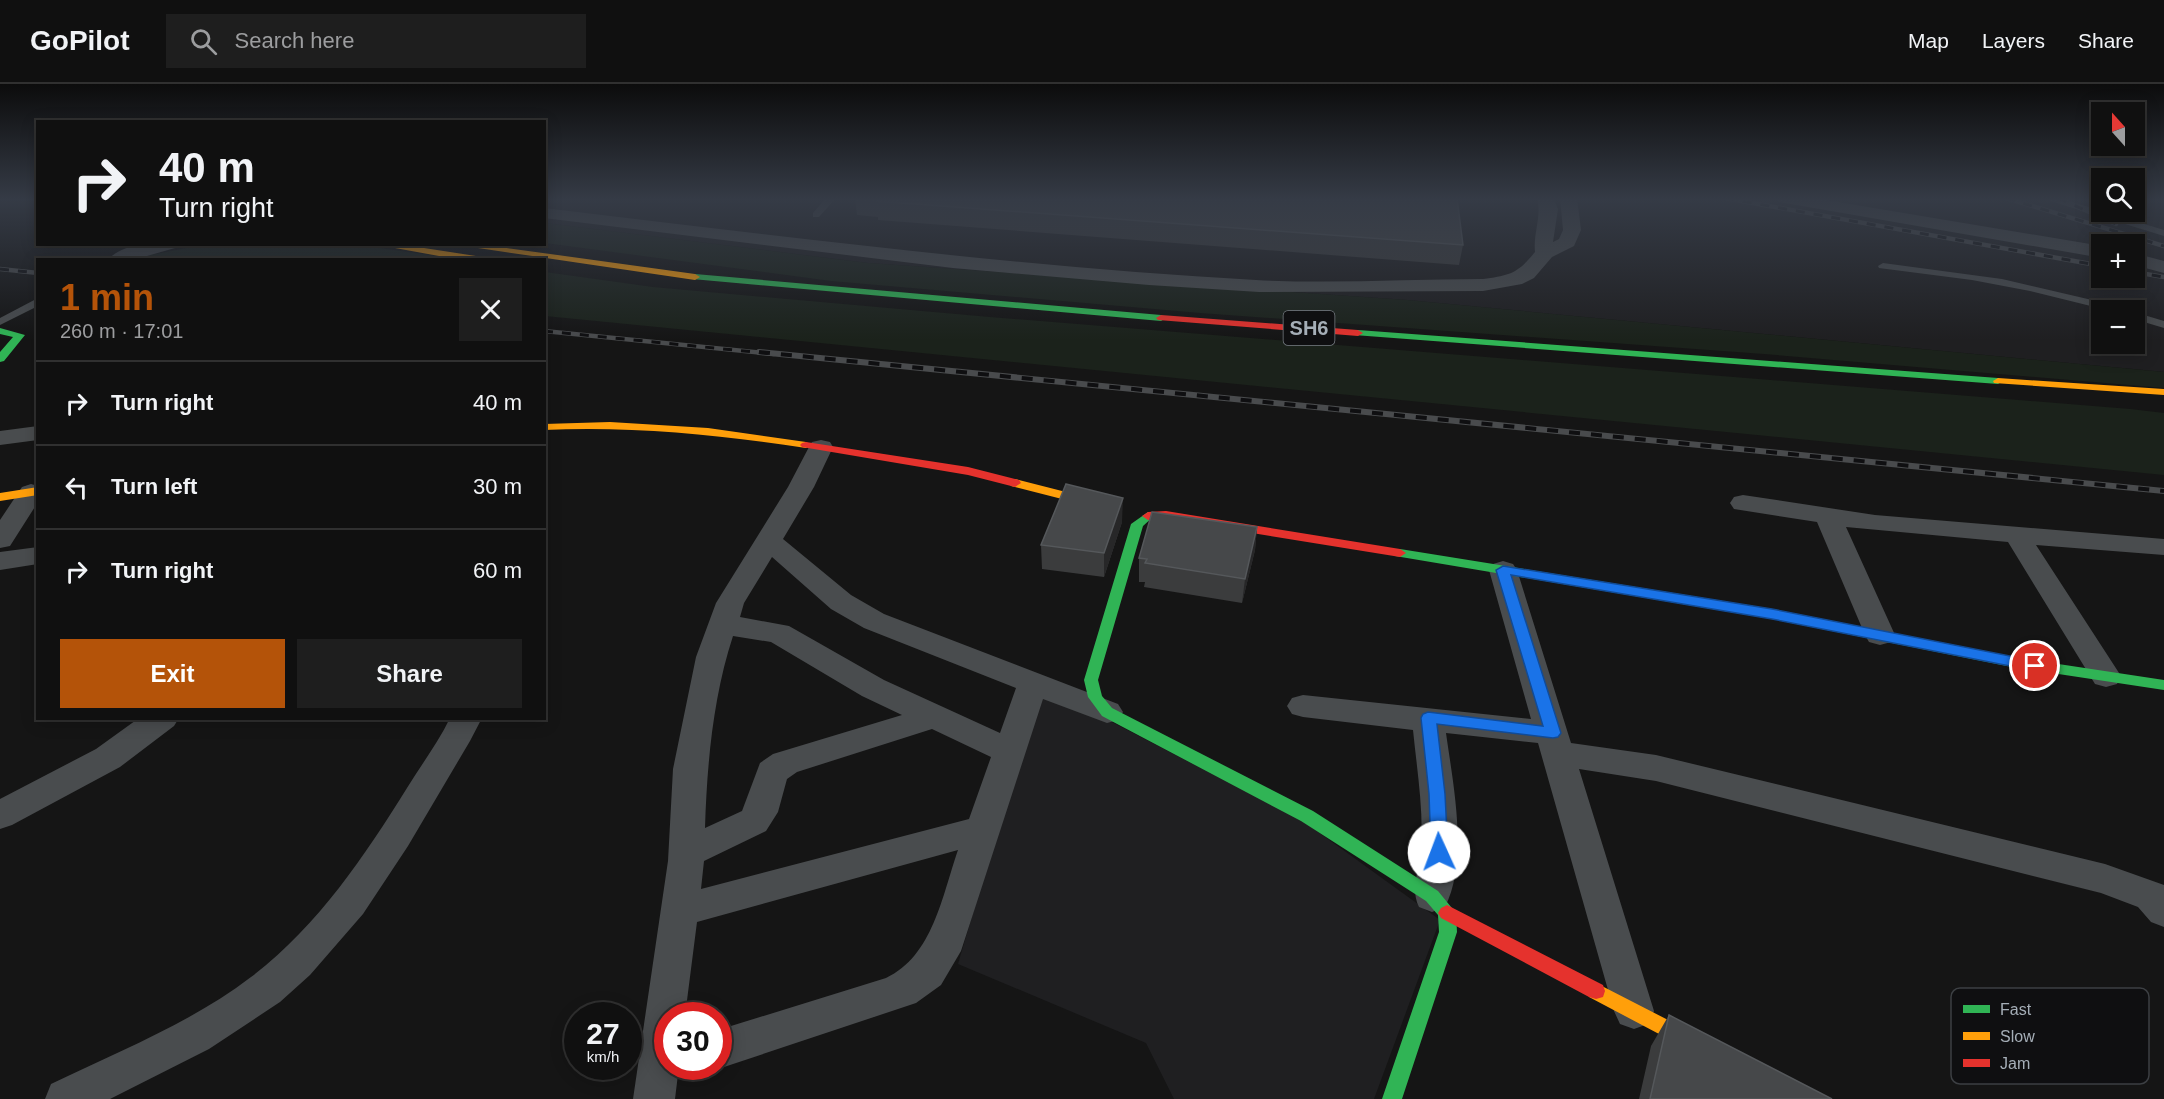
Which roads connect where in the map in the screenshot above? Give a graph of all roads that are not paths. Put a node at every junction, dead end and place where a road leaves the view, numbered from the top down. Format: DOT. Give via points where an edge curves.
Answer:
graph roads {
  1 [pos="814,245"];
  2 [pos="1544,245"];
  3 [pos="1560,245"];
  4 [pos="2063,245"];
  5 [pos="152,246"];
  6 [pos="390,246"];
  7 [pos="470,246"];
  8 [pos="137,248"];
  9 [pos="2091,250"];
  10 [pos="1545,253"];
  11 [pos="120,258"];
  12 [pos="468,258"];
  13 [pos="2145,263"];
  14 [pos="1883,266"];
  15 [pos="2164,267"];
  16 [pos="546,269"];
  17 [pos="36,301"];
  18 [pos="2091,303"];
  19 [pos="0,308"];
  20 [pos="20,311"];
  21 [pos="2145,319"];
  22 [pos="0,322"];
  23 [pos="2164,325"];
  24 [pos="0,331"];
  25 [pos="0,359"];
  26 [pos="2164,392"];
  27 [pos="2101,402"];
  28 [pos="546,427"];
  29 [pos="36,433"];
  30 [pos="0,438"];
  31 [pos="821,447"];
  32 [pos="34,492"];
  33 [pos="0,497"];
  34 [pos="1743,503"];
  35 [pos="1148,516"];
  36 [pos="1828,516"];
  37 [pos="2016,534"];
  38 [pos="0,540"];
  39 [pos="768,540"];
  40 [pos="2164,547"];
  41 [pos="36,555"];
  42 [pos="0,561"];
  43 [pos="1503,570"];
  44 [pos="722,624"];
  45 [pos="1880,635"];
  46 [pos="2106,676"];
  47 [pos="1033,683"];
  48 [pos="2164,685"];
  49 [pos="1304,706"];
  50 [pos="1107,712"];
  51 [pos="934,717"];
  52 [pos="1428,718"];
  53 [pos="160,720"];
  54 [pos="464,720"];
  55 [pos="1556,743"];
  56 [pos="1010,752"];
  57 [pos="0,815"];
  58 [pos="984,829"];
  59 [pos="686,853"];
  60 [pos="2150,883"];
  61 [pos="1439,904"];
  62 [pos="679,911"];
  63 [pos="2164,911"];
  64 [pos="669,1002"];
  65 [pos="1634,1011"];
  66 [pos="732,1046"];
  67 [pos="1715,1053"];
  68 [pos="66,1099"];
  69 [pos="1392,1099"];
  1 -- 10 [label="street" via="953,262 1259,286 1500,284 1527,274"];
  2 -- 10 [label="street"];
  3 -- 10 [label="street"];
  4 -- 9 [label="street"];
  5 -- 8 [label="street"];
  6 -- 12 [label="main road"];
  7 -- 26 [label="main road, SH6" via="726,280 1063,310"];
  8 -- 11 [label="street"];
  13 -- 15 [label="street"];
  14 -- 18 [label="lane" via="1974,276"];
  16 -- 27 [label="main road, SH6" via="790,298"];
  17 -- 20 [label="lane"];
  19 -- 20 [label="lane"];
  20 -- 22 [label="lane"];
  21 -- 23 [label="lane"];
  24 -- 25 [label="main road" via="20,335"];
  28 -- 31 [label="main road" via="663,426"];
  29 -- 30 [label="street"];
  31 -- 35 [label="main road" via="968,471"];
  31 -- 39 [label="street"];
  32 -- 33 [label="main road"];
  32 -- 38 [label="street"];
  34 -- 36 [label="street"];
  35 -- 43 [label="main road" via="1166,515"];
  35 -- 50 [label="main road" via="1137,524 1091,680 1095,697"];
  36 -- 37 [label="street"];
  36 -- 45 [label="street"];
  37 -- 40 [label="street"];
  37 -- 46 [label="street"];
  39 -- 44 [label="street" via="730,603"];
  39 -- 47 [label="street" via="841,602 874,621"];
  41 -- 42 [label="street"];
  43 -- 45 [label="main road"];
  43 -- 55 [label="street"];
  44 -- 51 [label="street" via="779,633 873,688"];
  44 -- 59 [label="street" via="697,722 690,768"];
  45 -- 46 [label="main road" via="2012,662"];
  46 -- 48 [label="main road"];
  47 -- 50 [label="street"];
  47 -- 56 [label="street"];
  49 -- 52 [label="street"];
  50 -- 61 [label="main road" via="1307,816"];
  51 -- 56 [label="street"];
  51 -- 59 [label="street" via="785,763 772,772 761,812 754,821"];
  52 -- 55 [label="street"];
  52 -- 61 [label="street" via="1437,794"];
  53 -- 57 [label="street" via="108,758"];
  54 -- 68 [label="street" via="355,898 300,958 265,990 204,1029"];
  55 -- 60 [label="street"];
  55 -- 65 [label="street"];
  56 -- 58 [label="street"];
  58 -- 62 [label="street"];
  58 -- 66 [label="street" via="942,951 917,984"];
  59 -- 62 [label="street"];
  60 -- 63 [label="street" via="2151,896"];
  61 -- 65 [label="main road"];
  61 -- 69 [label="main road" via="1448,932"];
  62 -- 64 [label="street"];
  65 -- 67 [label="main road"];
}
